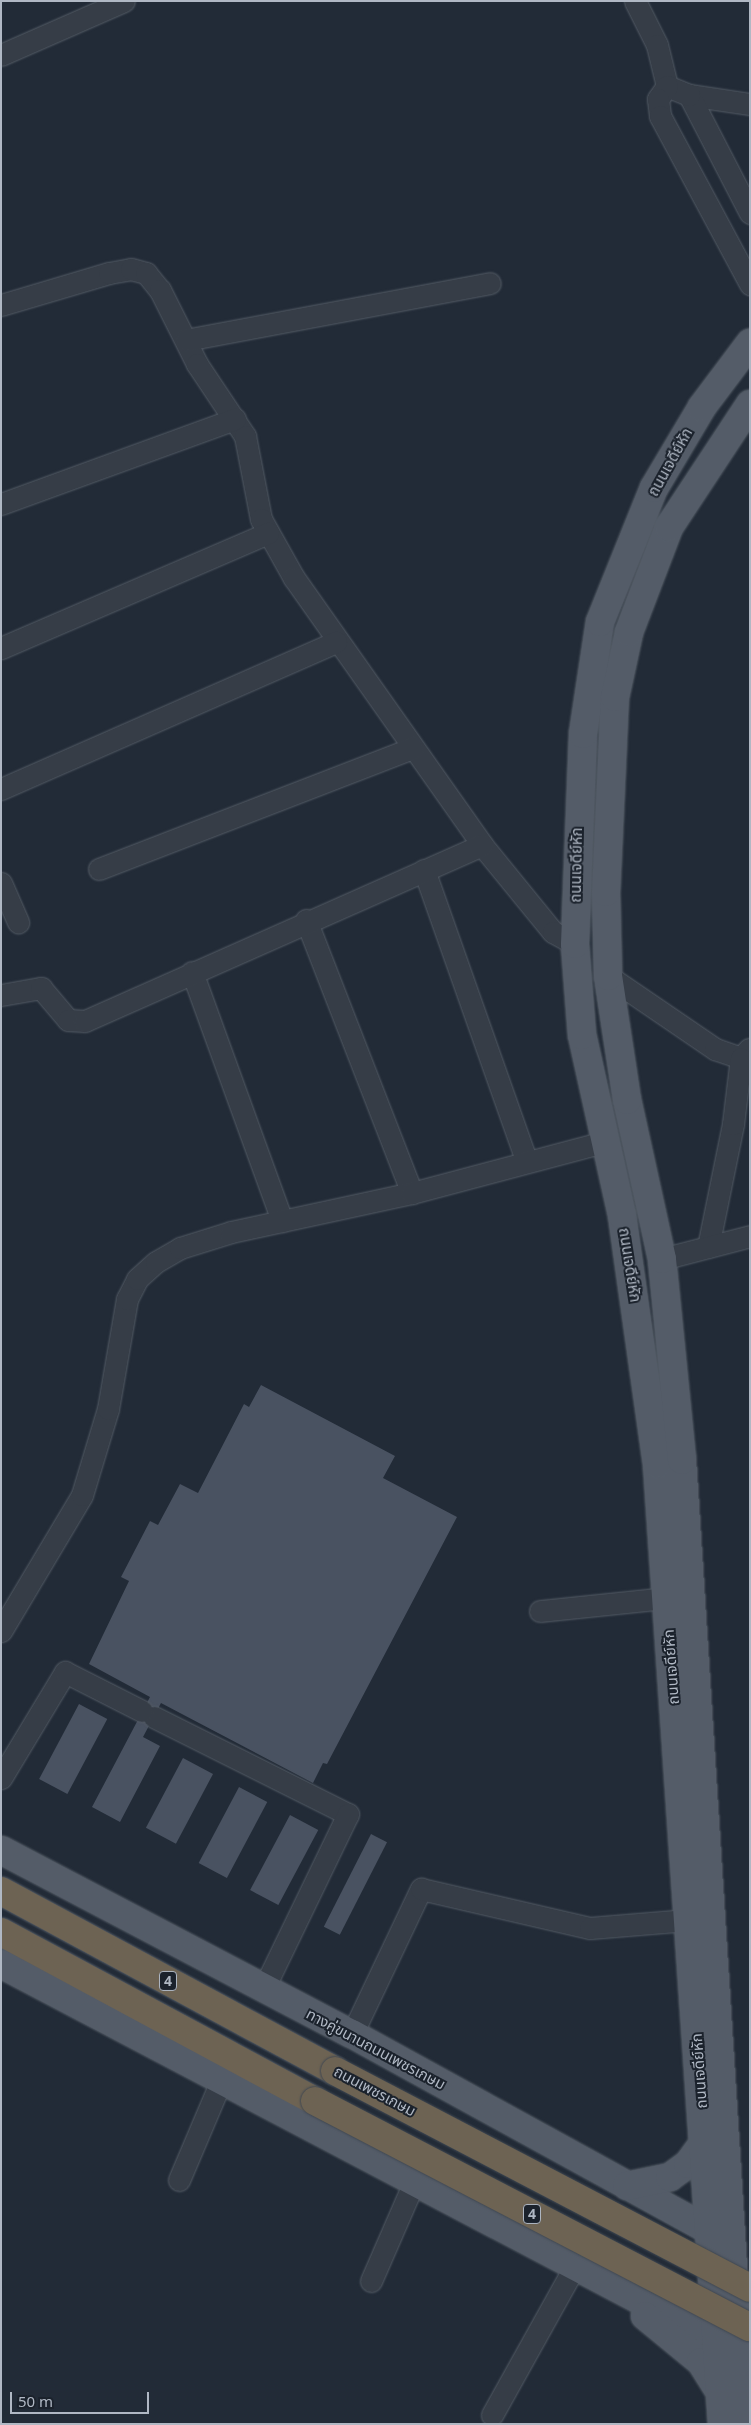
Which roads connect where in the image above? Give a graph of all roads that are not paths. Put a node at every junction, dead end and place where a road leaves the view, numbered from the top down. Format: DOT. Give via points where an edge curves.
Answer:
graph roads {
  1 [pos="124,1"];
  2 [pos="635,1"];
  3 [pos="1,56"];
  4 [pos="668,86"];
  5 [pos="689,95"];
  6 [pos="750,104"];
  7 [pos="750,213"];
  8 [pos="490,283"];
  9 [pos="750,284"];
  10 [pos="1,305"];
  11 [pos="186,340"];
  12 [pos="750,343"];
  13 [pos="750,404"];
  14 [pos="235,419"];
  15 [pos="1,504"];
  16 [pos="268,532"];
  17 [pos="336,642"];
  18 [pos="1,648"];
  19 [pos="412,748"];
  20 [pos="1,789"];
  21 [pos="482,845"];
  22 [pos="99,869"];
  23 [pos="424,870"];
  24 [pos="1,883"];
  25 [pos="306,920"];
  26 [pos="18,922"];
  27 [pos="575,944"];
  28 [pos="192,972"];
  29 [pos="608,976"];
  30 [pos="1,995"];
  31 [pos="745,1053"];
  32 [pos="741,1122"];
  33 [pos="604,1142"];
  34 [pos="526,1160"];
  35 [pos="412,1193"];
  36 [pos="282,1221"];
  37 [pos="750,1236"];
  38 [pos="708,1247"];
  39 [pos="662,1259"];
  40 [pos="666,1598"];
  41 [pos="540,1611"];
  42 [pos="1,1631"];
  43 [pos="1,1778"];
  44 [pos="1,1850"];
  45 [pos="1,1891"];
  46 [pos="688,1920"];
  47 [pos="1,1932"];
  48 [pos="1,1964"];
  49 [pos="263,1990"];
  50 [pos="352,2034"];
  51 [pos="221,2081"];
  52 [pos="704,2142"];
  53 [pos="179,2180"];
  54 [pos="414,2182"];
  55 [pos="628,2186"];
  56 [pos="730,2186"];
  57 [pos="750,2218"];
  58 [pos="710,2230"];
  59 [pos="742,2247"];
  60 [pos="575,2266"];
  61 [pos="371,2281"];
  62 [pos="750,2288"];
  63 [pos="630,2295"];
  64 [pos="750,2327"];
  65 [pos="718,2341"];
  66 [pos="746,2356"];
  67 [pos="720,2392"];
  68 [pos="492,2415"];
  69 [pos="739,2417"];
  1 -- 3 [label="street"];
  2 -- 4 [label="street" via="657,46"];
  4 -- 5 [label="street"];
  4 -- 9 [label="street" via="658,99 660,116"];
  5 -- 6 [label="street"];
  5 -- 7 [label="street"];
  8 -- 11 [label="street"];
  10 -- 11 [label="street" via="131,269 146,273 160,290"];
  11 -- 14 [label="street"];
  12 -- 27 [label="main road, ถนนเจดีย์หัก" via="702,407 654,488 600,622 583,734"];
  13 -- 29 [label="main road, ถนนเจดีย์หัก" via="669,527 629,632 615,696 609,764"];
  14 -- 15 [label="street"];
  14 -- 16 [label="street" via="249,449 261,519"];
  16 -- 17 [label="street"];
  16 -- 18 [label="street"];
  17 -- 19 [label="street"];
  17 -- 20 [label="street"];
  19 -- 21 [label="street"];
  19 -- 22 [label="street"];
  21 -- 23 [label="street"];
  21 -- 27 [label="street" via="553,932"];
  23 -- 25 [label="street"];
  23 -- 34 [label="street"];
  24 -- 26 [label="street"];
  25 -- 28 [label="street"];
  25 -- 35 [label="street"];
  27 -- 33 [label="main road, ถนนเจดีย์หัก" via="582,1035"];
  28 -- 30 [label="street" via="74,1023 60,1013 41,988"];
  28 -- 36 [label="street"];
  29 -- 31 [label="street" via="714,1049"];
  29 -- 39 [label="main road, ถนนเจดีย์หัก" via="626,1100"];
  31 -- 32 [label="street"];
  32 -- 38 [label="street"];
  33 -- 34 [label="street"];
  33 -- 40 [label="main road, ถนนเจดีย์หัก" via="622,1215 637,1305 657,1464"];
  34 -- 35 [label="street"];
  35 -- 36 [label="street"];
  36 -- 42 [label="street" via="180,1248 137,1279 127,1299 108,1409 82,1494"];
  37 -- 38 [label="street"];
  38 -- 39 [label="street"];
  39 -- 56 [label="main road, ถนนเจดีย์หัก" via="682,1460"];
  40 -- 41 [label="street"];
  40 -- 46 [label="main road, ถนนเจดีย์หัก"];
  43 -- 49 [label="street" via="65,1672 348,1814"];
  44 -- 49 [label="main road, ทางคู่ขนานถนนเพชรเกษม / 4"];
  45 -- 62 [label="highway, ถนนเพชรเกษม / 4, bridge"];
  46 -- 50 [label="street" via="590,1928 421,1889"];
  46 -- 52 [label="main road, ถนนเจดีย์หัก"];
  47 -- 64 [label="highway, 4, bridge" via="315,2101"];
  48 -- 51 [label="main road, 4"];
  49 -- 50 [label="main road, ทางคู่ขนานถนนเพชรเกษม / 4"];
  50 -- 55 [label="main road, ทางคู่ขนานถนนเพชรเกษม / 4"];
  51 -- 53 [label="street"];
  51 -- 54 [label="main road, 4"];
  52 -- 55 [label="main road" via="688,2164 670,2177"];
  52 -- 58 [label="main road, ถนนเจดีย์หัก"];
  54 -- 60 [label="main road, 4"];
  54 -- 61 [label="street"];
  55 -- 58 [label="main road, ทางคู่ขนานถนนเพชรเกษม / 4"];
  56 -- 57 [label="main road"];
  56 -- 59 [label="main road, ถนนเจดีย์หัก"];
  58 -- 59 [label="main road, ทางคู่ขนานถนนเพชรเกษม / 4"];
  58 -- 65 [label="main road, ถนนเจดีย์หัก"];
  59 -- 66 [label="main road, ถนนเจดีย์หัก"];
  60 -- 63 [label="main road, 4"];
  60 -- 68 [label="street"];
  63 -- 65 [label="main road, 4"];
  63 -- 67 [label="main road" via="650,2323 701,2362"];
  65 -- 66 [label="main road, 4"];
  65 -- 67 [label="main road"];
  66 -- 69 [label="main road"];
  67 -- 69 [label="main road"];
}
